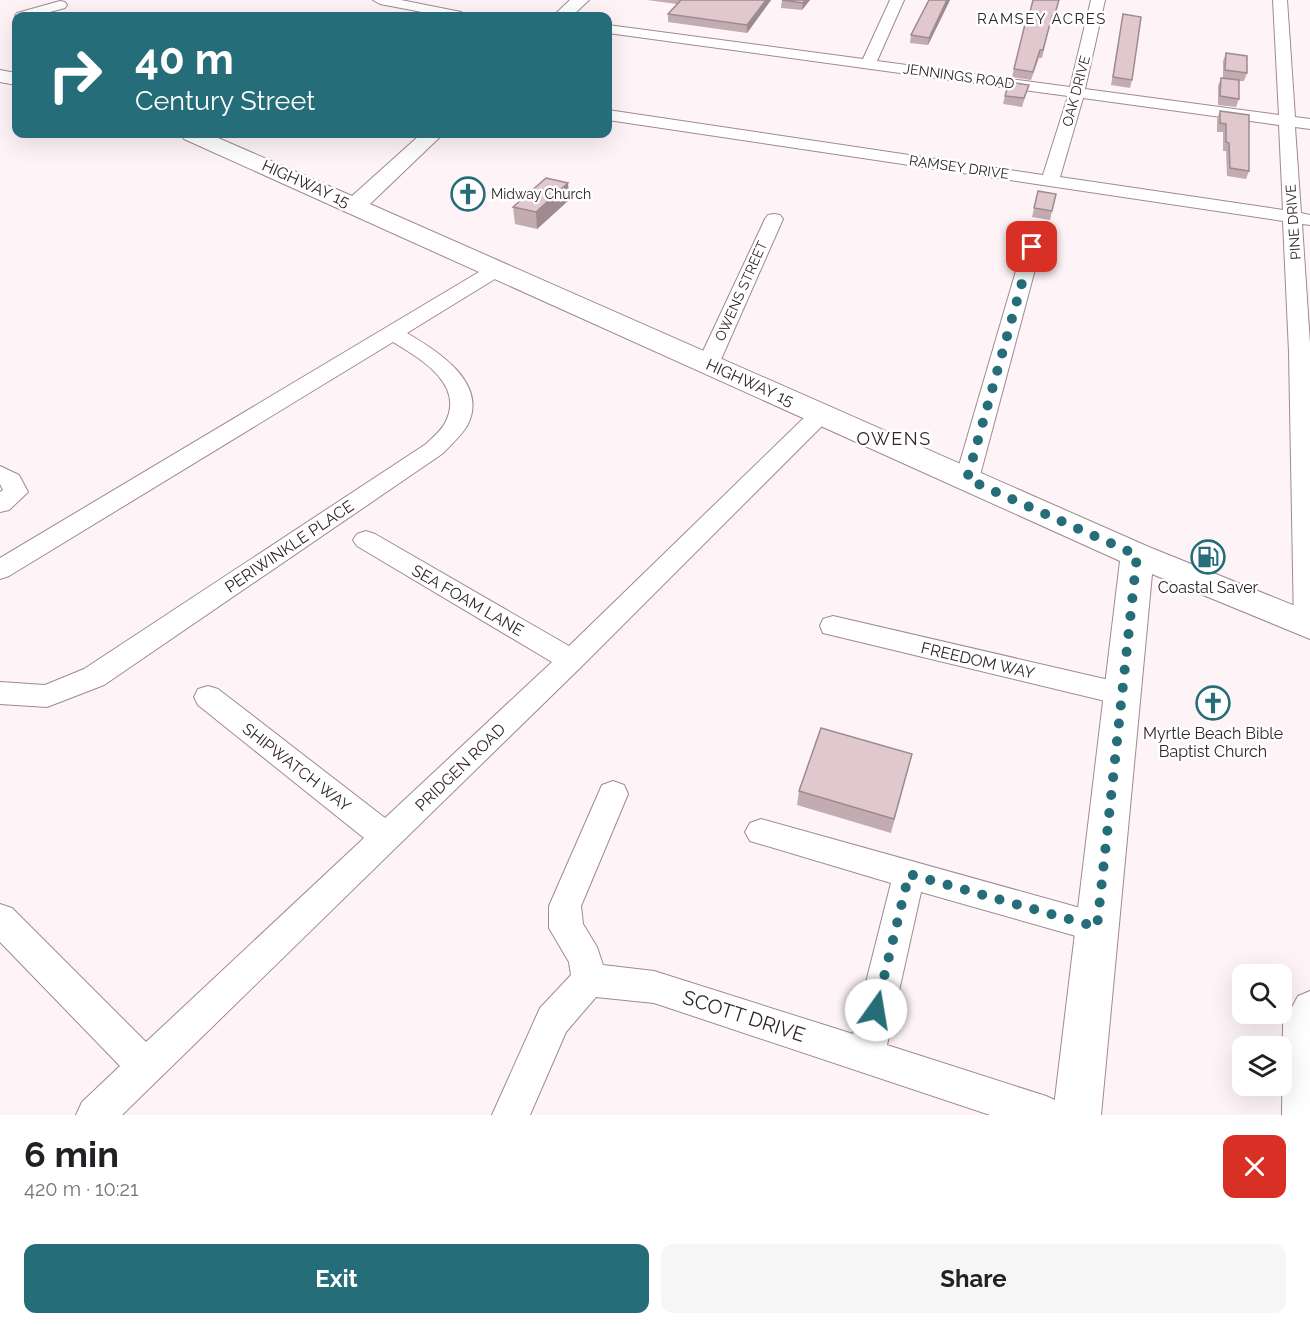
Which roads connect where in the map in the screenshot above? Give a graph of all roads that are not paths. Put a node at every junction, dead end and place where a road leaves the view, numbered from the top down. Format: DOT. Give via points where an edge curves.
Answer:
graph roads {
  1 [pos="380,0"];
  2 [pos="580,0"];
  3 [pos="897,0"];
  4 [pos="1098,0"];
  5 [pos="1280,0"];
  6 [pos="60,5"];
  7 [pos="419,8"];
  8 [pos="38,12"];
  9 [pos="440,12"];
  10 [pos="566,12"];
  11 [pos="612,29"];
  12 [pos="868,64"];
  13 [pos="1077,92"];
  14 [pos="612,116"];
  15 [pos="1286,120"];
  16 [pos="1310,124"];
  17 [pos="201,138"];
  18 [pos="429,138"];
  19 [pos="1050,180"];
  20 [pos="356,205"];
  21 [pos="774,219"];
  22 [pos="1302,219"];
  23 [pos="1032,247"];
  24 [pos="496,270"];
  25 [pos="393,333"];
  26 [pos="1305,353"];
  27 [pos="708,364"];
  28 [pos="821,414"];
  29 [pos="0,474"];
  30 [pos="967,479"];
  31 [pos="0,504"];
  32 [pos="366,540"];
  33 [pos="1137,555"];
  34 [pos="0,570"];
  35 [pos="1308,625"];
  36 [pos="833,626"];
  37 [pos="571,660"];
  38 [pos="0,693"];
  39 [pos="1122,694"];
  40 [pos="208,697"];
  41 [pos="613,794"];
  42 [pos="761,832"];
  43 [pos="386,837"];
  44 [pos="909,874"];
  45 [pos="0,919"];
  46 [pos="1097,927"];
  47 [pos="589,980"];
  48 [pos="1310,1008"];
  49 [pos="866,1056"];
  50 [pos="145,1066"];
  51 [pos="95,1115"];
  52 [pos="511,1115"];
  53 [pos="1046,1115"];
  54 [pos="1077,1115"];
  55 [pos="1301,1115"];
  1 -- 7 [label="street"];
  2 -- 10 [label="main road"];
  3 -- 12 [label="street"];
  4 -- 13 [label="street, OAK DRIVE"];
  5 -- 15 [label="street, PINE DRIVE"];
  6 -- 8 [label="street"];
  7 -- 9 [label="street"];
  11 -- 12 [label="street, JENNINGS ROAD"];
  12 -- 13 [label="street, JENNINGS ROAD"];
  13 -- 15 [label="street, JENNINGS ROAD"];
  13 -- 19 [label="street, OAK DRIVE"];
  14 -- 19 [label="street, RAMSEY DRIVE"];
  15 -- 16 [label="street, JENNINGS ROAD"];
  15 -- 22 [label="street, PINE DRIVE"];
  17 -- 20 [label="main road, HIGHWAY 15"];
  18 -- 20 [label="main road"];
  19 -- 22 [label="street, RAMSEY DRIVE"];
  20 -- 24 [label="main road, HIGHWAY 15"];
  21 -- 27 [label="street, OWENS STREET"];
  22 -- 26 [label="street, PINE DRIVE"];
  23 -- 30 [label="street"];
  24 -- 25 [label="street"];
  24 -- 27 [label="main road, HIGHWAY 15"];
  25 -- 34 [label="street"];
  25 -- 38 [label="street, PERIWINKLE PLACE" via="436,360 452,375 459,394 460,413 454,429 434,449 94,677 47,696"];
  26 -- 35 [label="street, PINE DRIVE"];
  27 -- 28 [label="main road, HIGHWAY 15"];
  28 -- 30 [label="main road, HIGHWAY 15"];
  28 -- 37 [label="street, PRIDGEN ROAD"];
  29 -- 31 [label="street" via="11,480 16,492"];
  30 -- 33 [label="main road, HIGHWAY 15"];
  32 -- 37 [label="street, SEA FOAM LANE"];
  33 -- 35 [label="main road, HIGHWAY 15"];
  33 -- 39 [label="main road"];
  36 -- 39 [label="street, FREEDOM WAY"];
  37 -- 43 [label="street, PRIDGEN ROAD"];
  39 -- 46 [label="main road"];
  40 -- 43 [label="street, SHIPWATCH WAY"];
  41 -- 47 [label="street" via="565,906 566,928 585,958"];
  42 -- 44 [label="street"];
  43 -- 50 [label="street, PRIDGEN ROAD"];
  44 -- 46 [label="street"];
  44 -- 49 [label="street"];
  45 -- 50 [label="street"];
  46 -- 54 [label="main road"];
  47 -- 49 [label="street, SCOTT DRIVE" via="654,987"];
  47 -- 52 [label="street" via="553,1020"];
  48 -- 55 [label="street" via="1301,1024"];
  49 -- 53 [label="street, SCOTT DRIVE"];
  50 -- 51 [label="street, PRIDGEN ROAD"];
}
